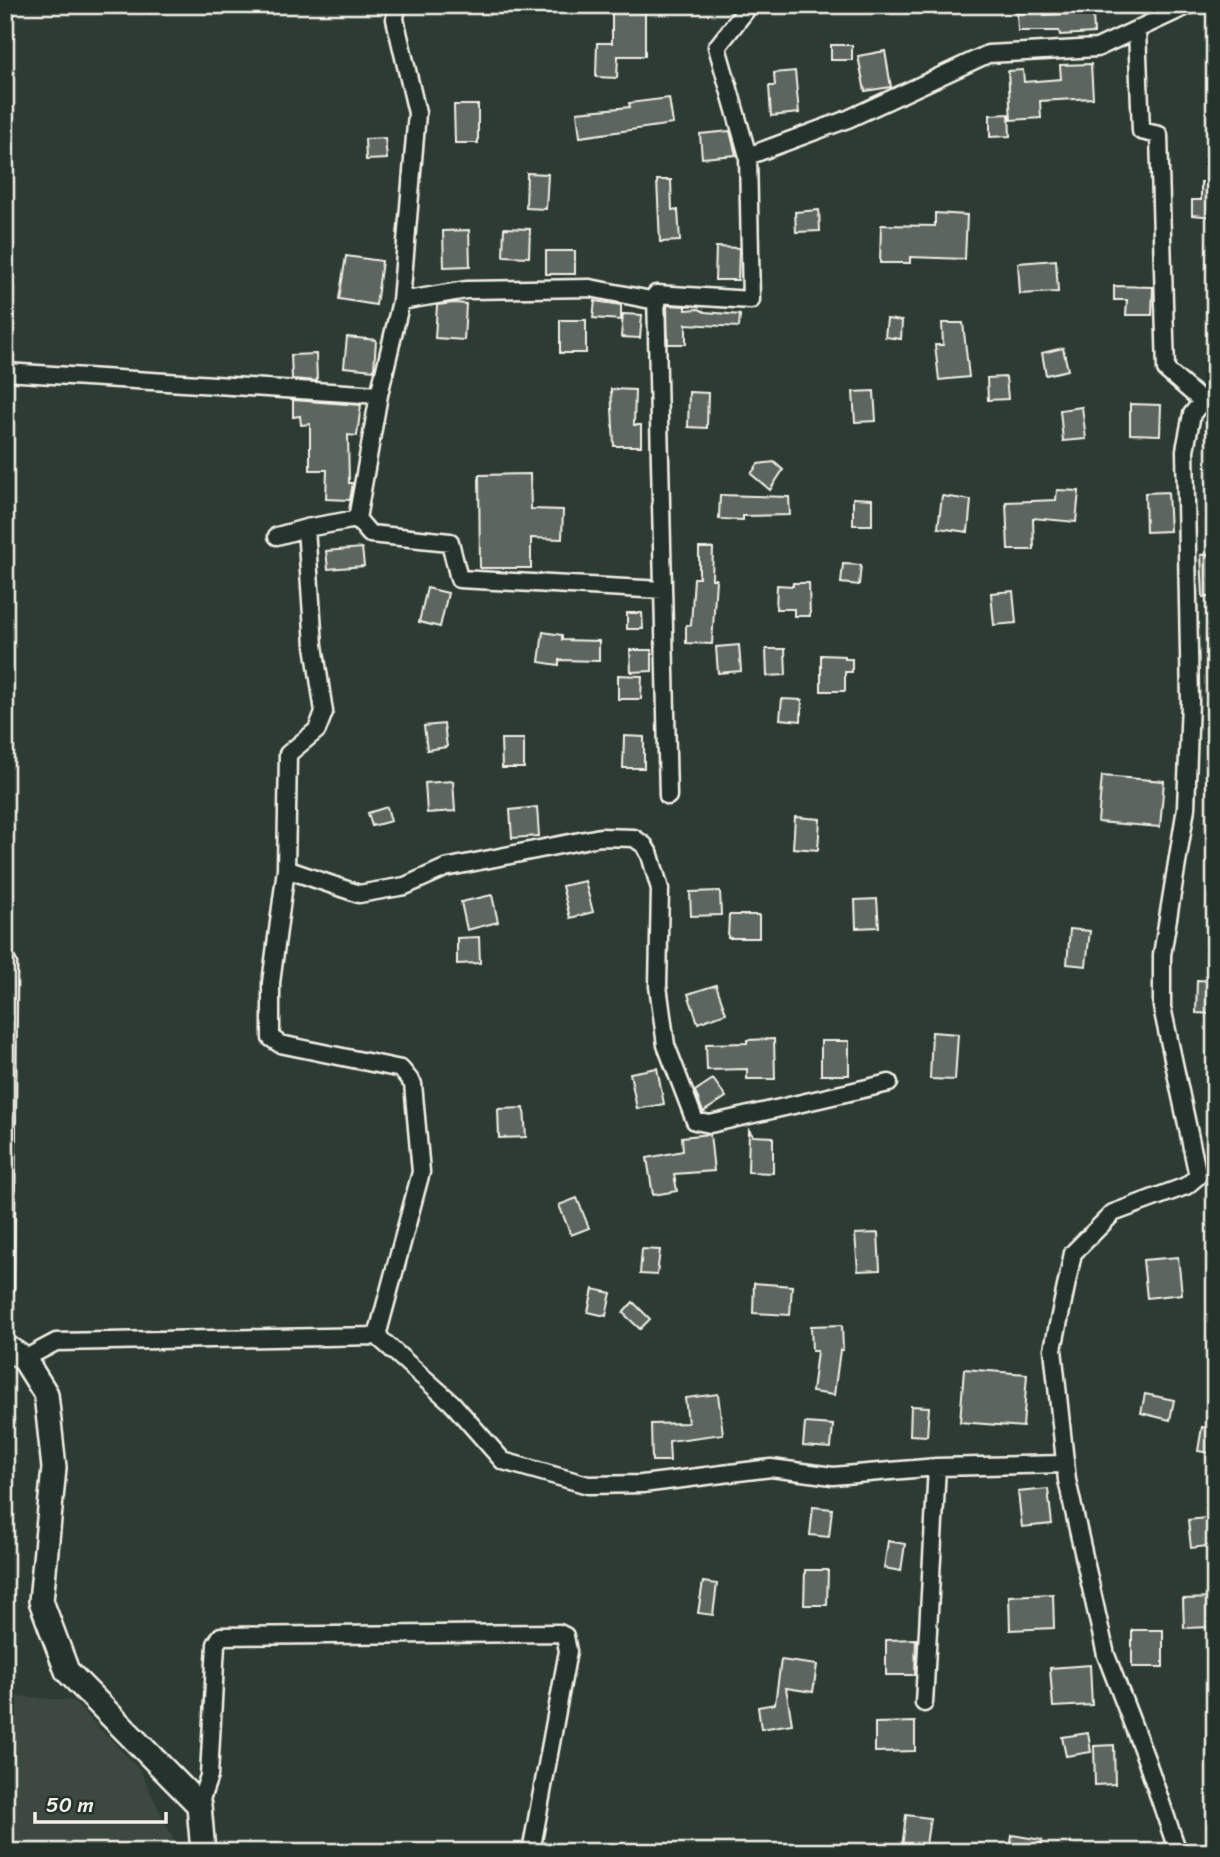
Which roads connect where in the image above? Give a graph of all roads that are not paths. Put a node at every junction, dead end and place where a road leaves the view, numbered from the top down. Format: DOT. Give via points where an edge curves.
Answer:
graph roads {
  1 [pos="397,5"];
  2 [pos="746,5"];
  3 [pos="1189,5"];
  4 [pos="1137,30"];
  5 [pos="748,156"];
  6 [pos="401,300"];
  7 [pos="656,301"];
  8 [pos="5,372"];
  9 [pos="379,395"];
  10 [pos="1209,396"];
  11 [pos="356,519"];
  12 [pos="306,528"];
  13 [pos="277,536"];
  14 [pos="663,590"];
  15 [pos="668,796"];
  16 [pos="286,869"];
  17 [pos="5,960"];
  18 [pos="889,1083"];
  19 [pos="1206,1176"];
  20 [pos="5,1288"];
  21 [pos="377,1336"];
  22 [pos="5,1346"];
  23 [pos="24,1359"];
  24 [pos="1065,1464"];
  25 [pos="937,1467"];
  26 [pos="924,1703"];
  27 [pos="199,1805"];
  28 [pos="202,1852"];
  29 [pos="531,1852"];
  30 [pos="1178,1852"];
  1 -- 6 [label="street" via="395,19 417,113"];
  2 -- 5 [label="street" via="717,47"];
  3 -- 4 [label="street"];
  4 -- 5 [label="street" via="1097,48 989,54 848,120"];
  4 -- 10 [label="street" via="1141,131 1159,135 1166,370"];
  5 -- 7 [label="street" via="751,300 656,293"];
  6 -- 7 [label="street" via="466,290 590,288"];
  6 -- 9 [label="street"];
  7 -- 14 [label="street"];
  8 -- 9 [label="street"];
  9 -- 11 [label="street"];
  10 -- 19 [label="street" via="1192,414 1185,450 1190,701 1186,808 1162,955 1162,1007"];
  11 -- 12 [label="street"];
  11 -- 14 [label="street" via="370,534 450,542 459,579"];
  12 -- 13 [label="street"];
  12 -- 16 [label="street" via="324,712 317,730 288,754"];
  14 -- 15 [label="street"];
  16 -- 18 [label="street" via="359,894 405,886 444,867 600,837 634,838 650,855 660,889 658,986 666,1045 695,1121 710,1124"];
  16 -- 21 [label="street" via="271,983 271,1038 280,1044 401,1069 413,1084 421,1172"];
  17 -- 20 [label="street"];
  19 -- 24 [label="street" via="1113,1213 1073,1252 1054,1349"];
  21 -- 23 [label="street" via="56,1342"];
  21 -- 25 [label="street" via="452,1404 503,1461 588,1485 642,1484 771,1468 833,1476"];
  22 -- 23 [label="street"];
  23 -- 27 [label="street" via="46,1394 54,1468 41,1601 67,1671"];
  24 -- 25 [label="street"];
  24 -- 30 [label="street" via="1106,1655"];
  25 -- 26 [label="street"];
  27 -- 28 [label="street"];
  27 -- 29 [label="street" via="209,1776 216,1644 221,1636 559,1633 565,1636 568,1651"];
}
